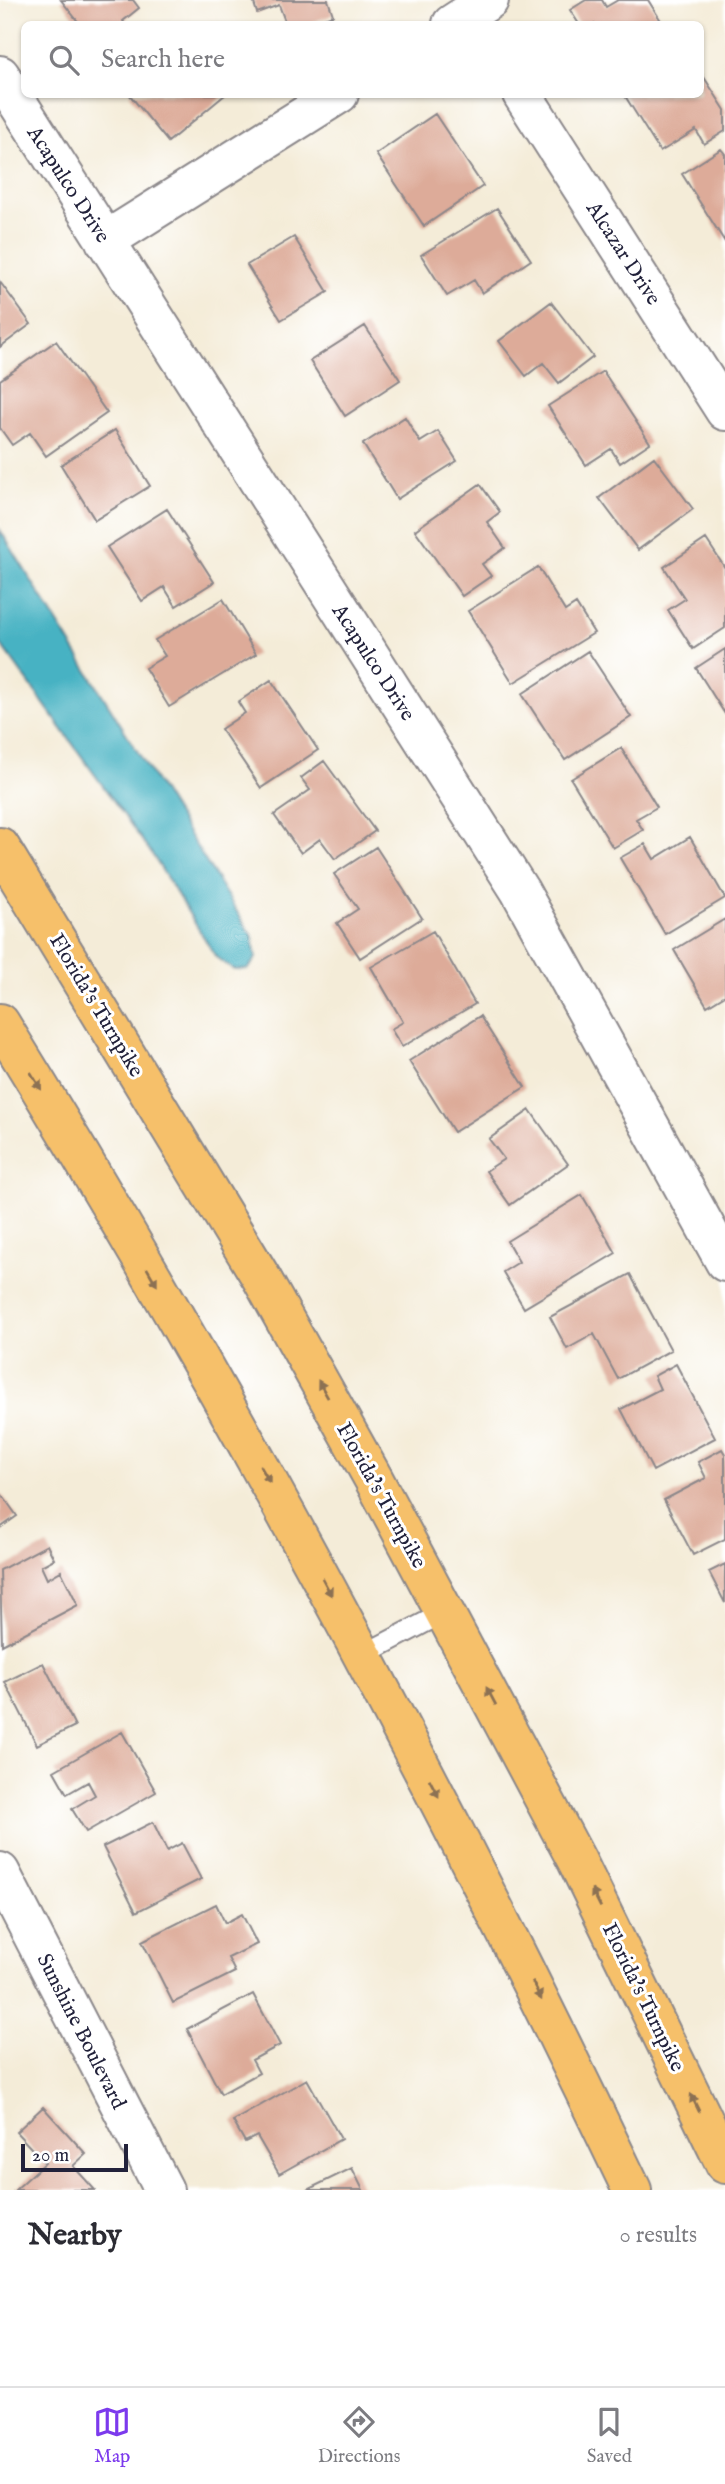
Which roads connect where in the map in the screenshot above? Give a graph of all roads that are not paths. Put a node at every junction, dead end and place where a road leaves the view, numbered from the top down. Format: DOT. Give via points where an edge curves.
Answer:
graph roads {
  1 [pos="0,75"];
  2 [pos="334,98"];
  3 [pos="526,98"];
  4 [pos="105,240"];
  5 [pos="725,411"];
  6 [pos="0,847"];
  7 [pos="0,1023"];
  8 [pos="725,1262"];
  9 [pos="445,1612"];
  10 [pos="363,1655"];
  11 [pos="0,1872"];
  12 [pos="725,2164"];
  13 [pos="164,2190"];
  14 [pos="632,2190"];
  1 -- 4 [label="street, Acapulco Drive"];
  2 -- 4 [label="street"];
  3 -- 5 [label="street, Alcazar Drive"];
  4 -- 8 [label="street, Acapulco Drive" via="520,891"];
  9 -- 6 [label="highway, Florida's Turnpike, one-way" via="262,1279"];
  7 -- 10 [label="highway, one-way" via="181,1327"];
  9 -- 10 [label="lane"];
  12 -- 9 [label="highway, Florida's Turnpike, one-way" via="620,1946"];
  10 -- 14 [label="highway, one-way" via="494,1907"];
  11 -- 13 [label="street, Sunshine Boulevard"];
}
